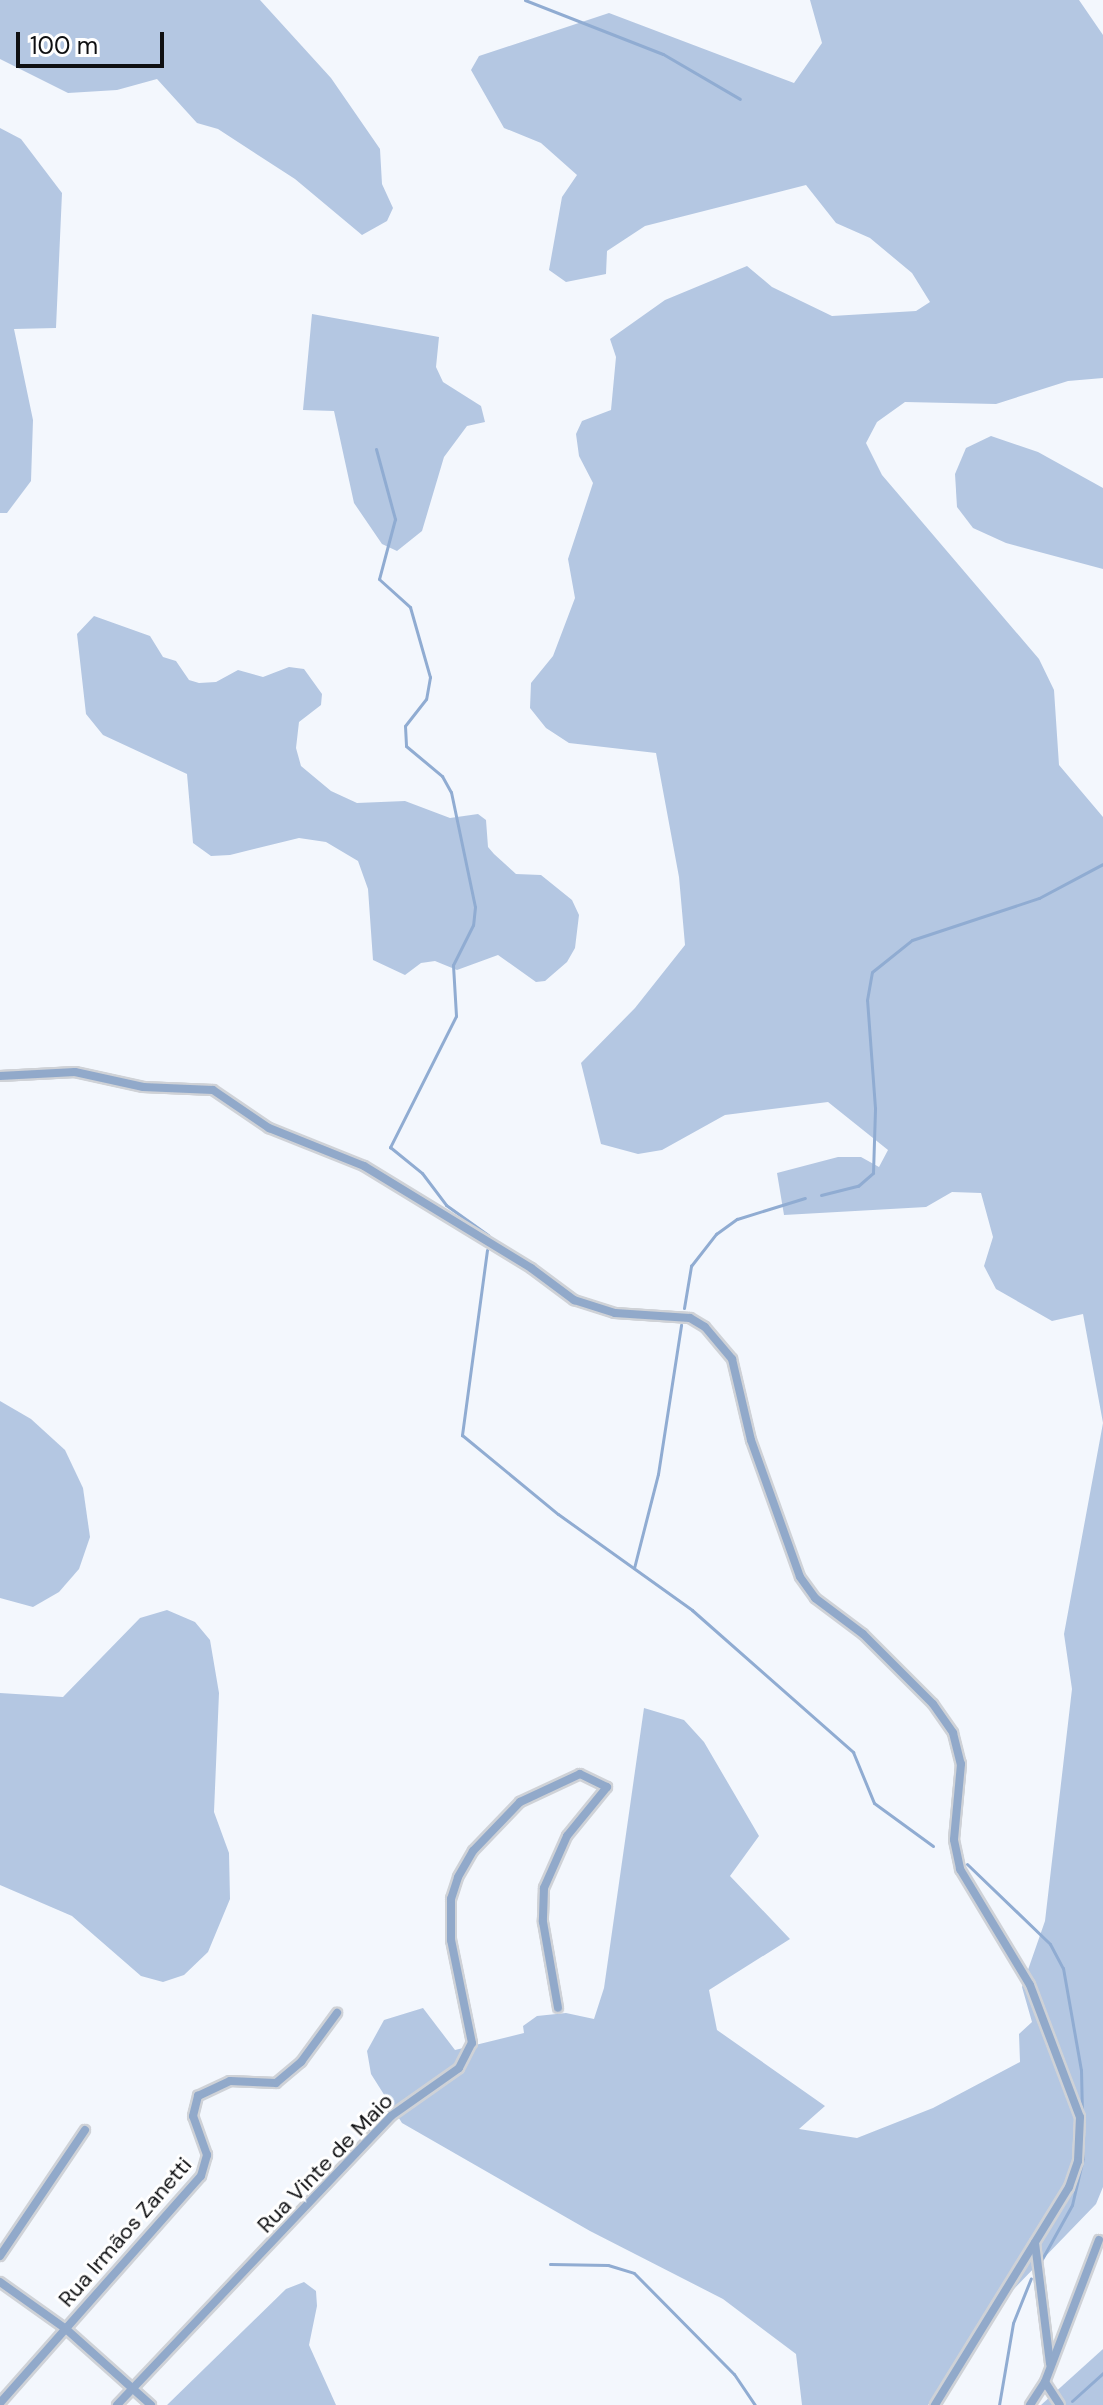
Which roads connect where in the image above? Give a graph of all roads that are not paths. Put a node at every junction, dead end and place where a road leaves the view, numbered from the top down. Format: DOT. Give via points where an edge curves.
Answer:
graph roads {
  1 [pos="0,1076"];
  2 [pos="558,2008"];
  3 [pos="337,2013"];
  4 [pos="85,2130"];
  5 [pos="1099,2240"];
  6 [pos="1035,2241"];
  7 [pos="0,2256"];
  8 [pos="0,2282"];
  9 [pos="66,2329"];
  10 [pos="1051,2365"];
  11 [pos="1045,2382"];
  12 [pos="133,2387"];
  13 [pos="0,2403"];
  14 [pos="1058,2403"];
  15 [pos="117,2405"];
  16 [pos="151,2405"];
  17 [pos="935,2405"];
  18 [pos="1030,2405"];
  19 [pos="1046,2405"];
  1 -- 6 [label="street" via="75,1072 143,1087 213,1090 257,1122 364,1166 574,1300 615,1313 690,1318 719,1342 738,1376 751,1440 800,1577 815,1598 863,1634 933,1704 959,1747 954,1840 960,1869 1030,1985 1080,2117 1078,2161 1069,2187"];
  2 -- 12 [label="street, Rua Vinte de Maio" via="543,1922 544,1888 567,1836 607,1787 580,1774 520,1802 473,1851 458,1877 451,1899 451,1940 472,2043 459,2068 391,2116"];
  3 -- 9 [label="street, Rua Irmãos Zanetti" via="301,2062 276,2083 217,2083 198,2096 193,2116 207,2155 201,2176"];
  4 -- 7 [label="street"];
  5 -- 10 [label="street"];
  6 -- 10 [label="street"];
  6 -- 17 [label="street"];
  8 -- 9 [label="street"];
  9 -- 12 [label="street"];
  9 -- 13 [label="street, Rua Irmãos Zanetti"];
  10 -- 11 [label="street"];
  11 -- 14 [label="street"];
  11 -- 18 [label="street"];
  12 -- 15 [label="street, Rua Vinte de Maio"];
  12 -- 16 [label="street"];
  14 -- 19 [label="street"];
}
